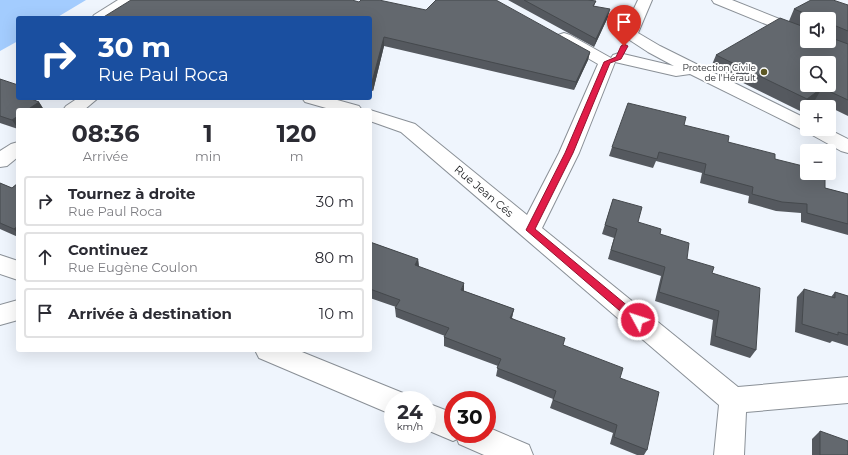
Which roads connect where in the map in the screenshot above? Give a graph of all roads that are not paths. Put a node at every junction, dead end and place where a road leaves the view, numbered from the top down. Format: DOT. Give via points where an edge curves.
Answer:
graph roads {
  1 [pos="128,0"];
  2 [pos="645,0"];
  3 [pos="719,0"];
  4 [pos="102,16"];
  5 [pos="553,32"];
  6 [pos="800,33"];
  7 [pos="630,34"];
  8 [pos="613,60"];
  9 [pos="698,71"];
  10 [pos="88,100"];
  11 [pos="318,100"];
  12 [pos="75,108"];
  13 [pos="347,108"];
  14 [pos="372,116"];
  15 [pos="800,122"];
  16 [pos="827,136"];
  17 [pos="848,147"];
  18 [pos="530,230"];
  19 [pos="0,264"];
  20 [pos="16,270"];
  21 [pos="16,311"];
  22 [pos="0,315"];
  23 [pos="273,352"];
  24 [pos="848,390"];
  25 [pos="384,398"];
  26 [pos="733,400"];
  27 [pos="490,443"];
  28 [pos="518,455"];
  29 [pos="729,455"];
  1 -- 4 [label="street"];
  2 -- 7 [label="street"];
  3 -- 6 [label="street"];
  5 -- 8 [label="street"];
  7 -- 8 [label="street"];
  7 -- 9 [label="street"];
  8 -- 9 [label="street" via="676,71"];
  8 -- 18 [label="street"];
  9 -- 15 [label="street"];
  10 -- 12 [label="street"];
  11 -- 13 [label="street"];
  14 -- 18 [label="street, Rue Jean Cés" via="408,128"];
  16 -- 17 [label="street"];
  18 -- 26 [label="street, Rue Jean Cés"];
  19 -- 20 [label="street"];
  21 -- 22 [label="street"];
  23 -- 25 [label="street"];
  24 -- 26 [label="street"];
  26 -- 29 [label="street"];
  27 -- 28 [label="street"];
}
